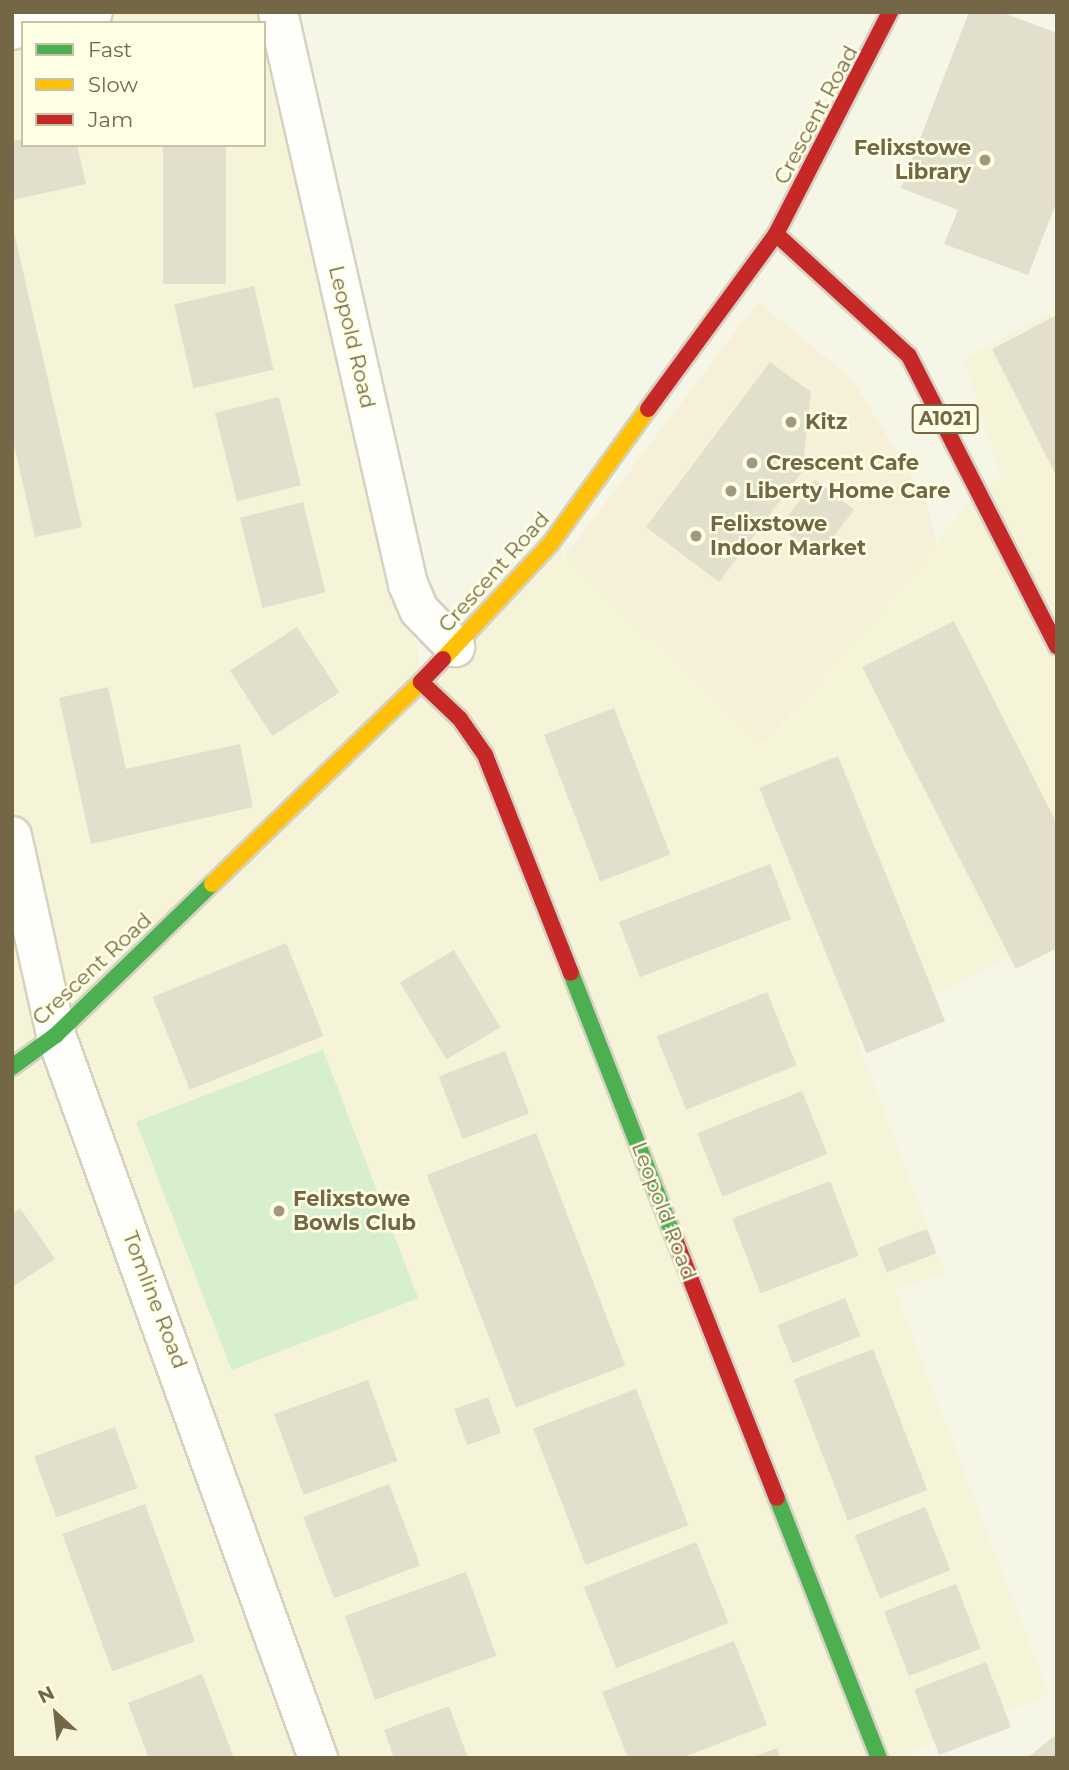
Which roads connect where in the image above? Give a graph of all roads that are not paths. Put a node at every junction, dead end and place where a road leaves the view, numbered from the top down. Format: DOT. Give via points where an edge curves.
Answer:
graph roads {
  1 [pos="93,12"];
  2 [pos="278,12"];
  3 [pos="890,12"];
  4 [pos="53,21"];
  5 [pos="776,234"];
  6 [pos="1057,646"];
  7 [pos="454,647"];
  8 [pos="421,682"];
  9 [pos="12,836"];
  10 [pos="56,1035"];
  11 [pos="12,1066"];
  12 [pos="318,1758"];
  13 [pos="879,1758"];
  1 -- 4 [label="street"];
  2 -- 7 [label="street, Leopold Road" via="408,584 419,610"];
  3 -- 5 [label="main road, Crescent Road"];
  5 -- 6 [label="main road, A1021" via="909,356"];
  5 -- 7 [label="main road, Crescent Road" via="551,543"];
  7 -- 8 [label="main road, Crescent Road"];
  8 -- 10 [label="main road, Crescent Road"];
  8 -- 13 [label="main road, Leopold Road" via="460,719 485,755"];
  9 -- 10 [label="street, Tomline Road"];
  10 -- 11 [label="main road, Crescent Road"];
  10 -- 12 [label="street, Tomline Road"];
}
